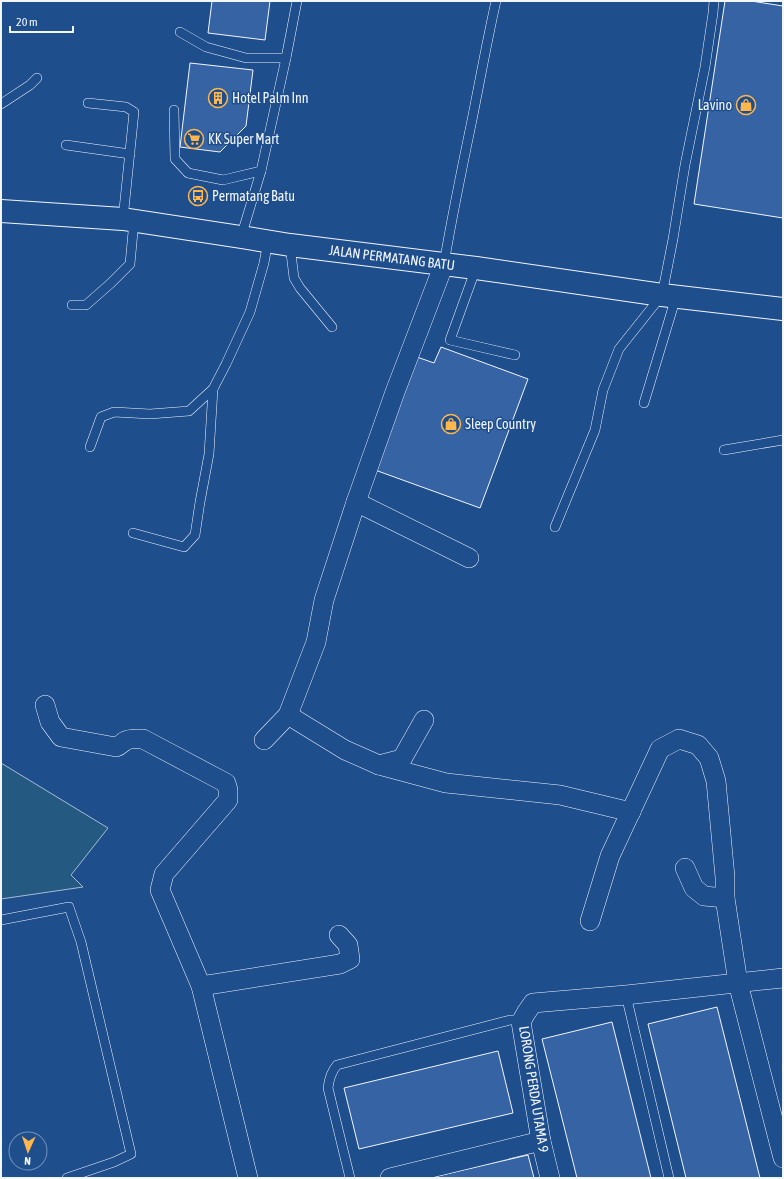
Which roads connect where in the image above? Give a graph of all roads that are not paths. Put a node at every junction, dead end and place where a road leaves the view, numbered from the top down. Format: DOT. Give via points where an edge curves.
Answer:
graph roads {
  1 [pos="297,1"];
  2 [pos="496,1"];
  3 [pos="714,1"];
  4 [pos="180,32"];
  5 [pos="286,58"];
  6 [pos="37,78"];
  7 [pos="88,103"];
  8 [pos="1,104"];
  9 [pos="174,110"];
  10 [pos="66,145"];
  11 [pos="130,154"];
  12 [pos="261,171"];
  13 [pos="1,211"];
  14 [pos="129,220"];
  15 [pos="241,237"];
  16 [pos="268,241"];
  17 [pos="290,245"];
  18 [pos="444,264"];
  19 [pos="476,268"];
  20 [pos="669,296"];
  21 [pos="72,305"];
  22 [pos="783,309"];
  23 [pos="332,327"];
  24 [pos="515,355"];
  25 [pos="213,389"];
  26 [pos="644,403"];
  27 [pos="783,440"];
  28 [pos="90,447"];
  29 [pos="724,450"];
  30 [pos="356,502"];
  31 [pos="555,528"];
  32 [pos="133,533"];
  33 [pos="469,558"];
  34 [pos="45,705"];
  35 [pos="288,715"];
  36 [pos="424,720"];
  37 [pos="264,740"];
  38 [pos="379,765"];
  39 [pos="631,812"];
  40 [pos="685,868"];
  41 [pos="725,898"];
  42 [pos="1,920"];
  43 [pos="590,921"];
  44 [pos="339,935"];
  45 [pos="783,978"];
  46 [pos="738,983"];
  47 [pos="201,986"];
  48 [pos="626,995"];
  49 [pos="521,1022"];
  50 [pos="541,1141"];
  51 [pos="783,1158"];
  52 [pos="67,1178"];
  53 [pos="248,1178"];
  54 [pos="350,1178"];
  55 [pos="390,1178"];
  56 [pos="550,1178"];
  57 [pos="669,1178"];
  1 -- 5 [label="lane"];
  2 -- 18 [label="lane"];
  3 -- 20 [label="lane" via="705,67 673,239"];
  4 -- 5 [label="lane" via="206,47 246,58"];
  5 -- 12 [label="lane"];
  6 -- 8 [label="lane"];
  7 -- 11 [label="lane" via="126,107 134,112"];
  9 -- 12 [label="lane" via="175,159 188,173 223,180"];
  10 -- 11 [label="lane"];
  11 -- 14 [label="lane"];
  12 -- 15 [label="lane"];
  13 -- 14 [label="main road, JALAN PERMATANG BATU"];
  14 -- 15 [label="main road, JALAN PERMATANG BATU"];
  14 -- 21 [label="lane" via="130,264 86,305"];
  15 -- 16 [label="main road, JALAN PERMATANG BATU"];
  16 -- 17 [label="main road, JALAN PERMATANG BATU"];
  16 -- 25 [label="lane" via="250,312"];
  17 -- 18 [label="main road, JALAN PERMATANG BATU"];
  17 -- 23 [label="lane" via="294,278"];
  18 -- 19 [label="main road, JALAN PERMATANG BATU"];
  18 -- 30 [label="street"];
  19 -- 20 [label="main road, JALAN PERMATANG BATU"];
  19 -- 24 [label="lane" via="450,340"];
  20 -- 22 [label="main road, JALAN PERMATANG BATU"];
  20 -- 26 [label="lane"];
  20 -- 31 [label="lane" via="620,349 603,390 595,430"];
  25 -- 28 [label="lane" via="189,411 150,414 114,412 101,417"];
  25 -- 32 [label="lane" via="209,454 196,535 184,547"];
  27 -- 29 [label="lane"];
  30 -- 33 [label="street"];
  30 -- 35 [label="street" via="324,600 316,642"];
  34 -- 47 [label="street" via="50,722 61,737 116,748 126,740 143,739 226,782 228,800 164,874 160,890"];
  35 -- 37 [label="street"];
  35 -- 38 [label="street" via="345,750"];
  36 -- 38 [label="street" via="402,759"];
  38 -- 39 [label="street" via="446,783 560,795"];
  39 -- 41 [label="street" via="660,749 680,739 698,745 709,758 716,781"];
  39 -- 43 [label="street" via="610,856"];
  40 -- 41 [label="street" via="694,888 704,896"];
  41 -- 46 [label="street"];
  42 -- 52 [label="lane" via="69,907 81,942 131,1154"];
  44 -- 47 [label="street" via="348,945 350,959 340,964"];
  45 -- 46 [label="street"];
  46 -- 48 [label="street"];
  46 -- 51 [label="street"];
  47 -- 53 [label="street"];
  48 -- 49 [label="street, LORONG PERDA UTAMA 9" via="533,1003"];
  48 -- 57 [label="lane"];
  49 -- 50 [label="street, LORONG PERDA UTAMA 9"];
  49 -- 54 [label="lane" via="510,1020 337,1065 332,1071 328,1088"];
  50 -- 55 [label="street"];
  50 -- 56 [label="street, LORONG PERDA UTAMA 9"];
}
